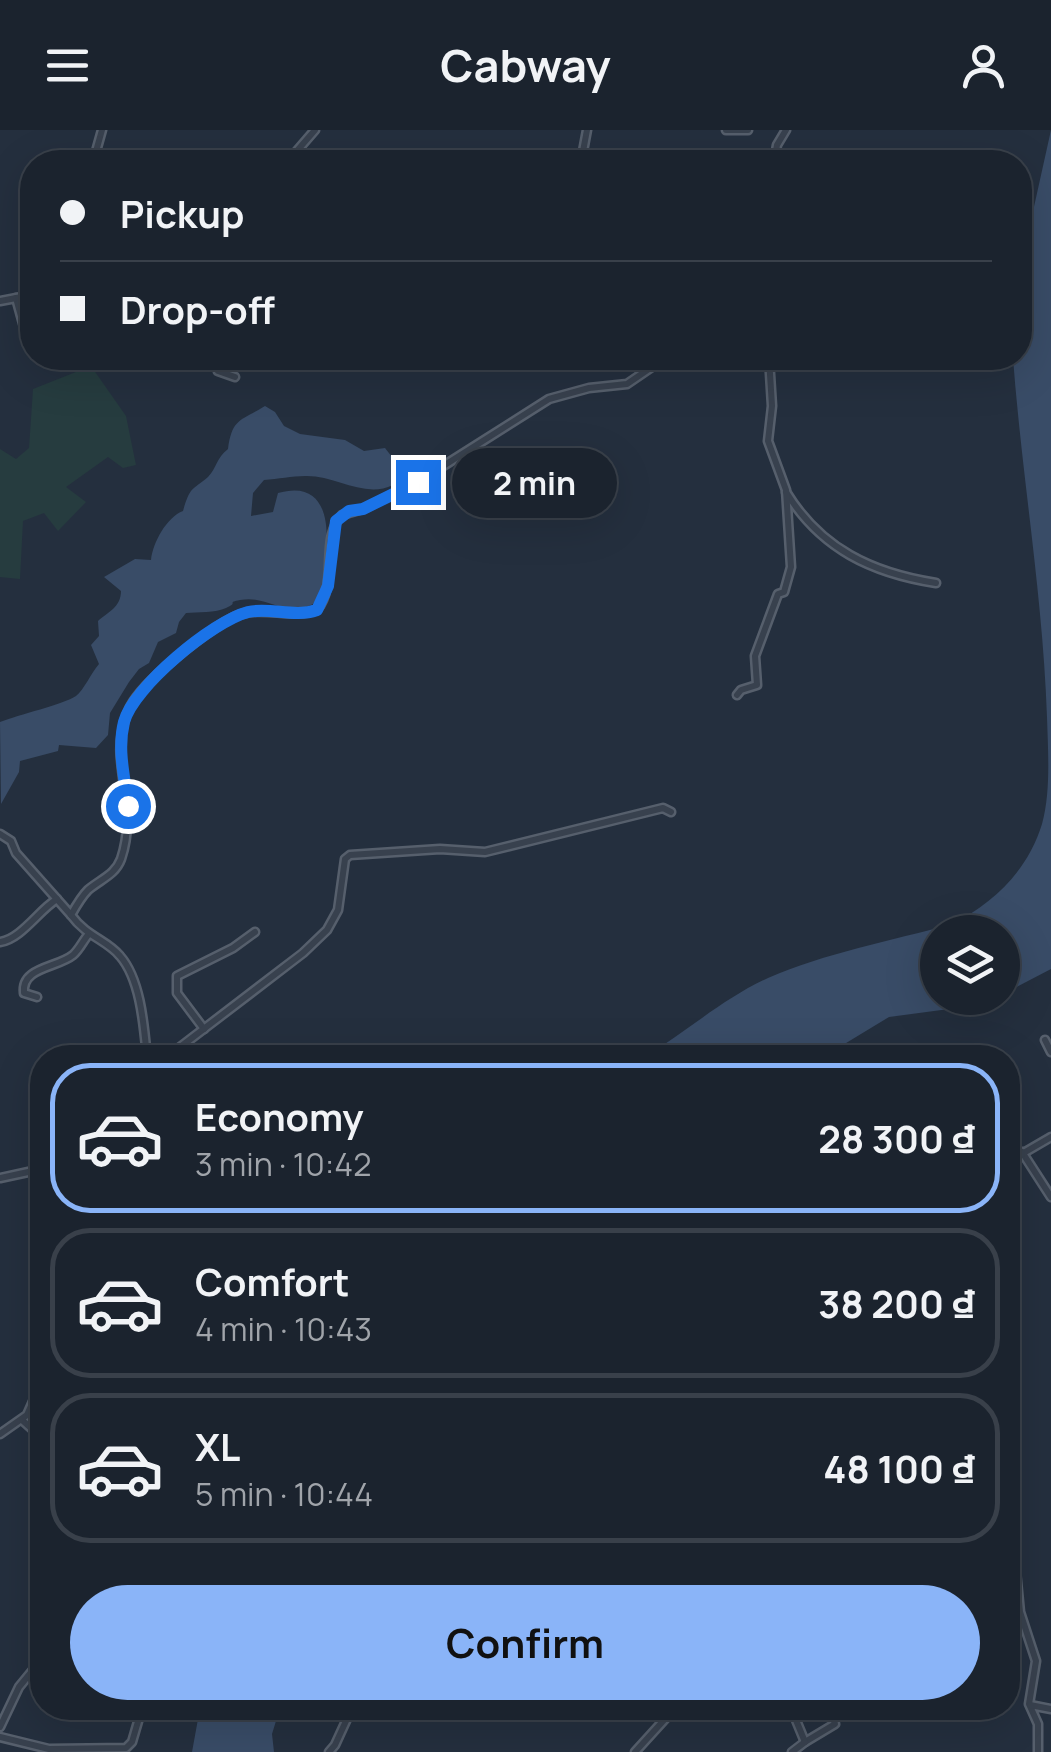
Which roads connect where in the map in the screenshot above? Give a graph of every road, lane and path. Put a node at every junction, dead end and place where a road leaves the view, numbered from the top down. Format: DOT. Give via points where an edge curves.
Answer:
graph roads {
  1 [pos="315,130"];
  2 [pos="726,130"];
  3 [pos="748,130"];
  4 [pos="298,150"];
  5 [pos="16,298"];
  6 [pos="20,298"];
  7 [pos="0,301"];
  8 [pos="20,313"];
  9 [pos="218,370"];
  10 [pos="647,370"];
  11 [pos="770,370"];
  12 [pos="234,377"];
  13 [pos="786,490"];
  14 [pos="936,583"];
  15 [pos="737,695"];
  16 [pos="671,812"];
  17 [pos="0,834"];
  18 [pos="57,899"];
  19 [pos="70,915"];
  20 [pos="256,932"];
  21 [pos="88,935"];
  22 [pos="0,942"];
  23 [pos="37,997"];
  24 [pos="204,1029"];
  25 [pos="1046,1040"];
  26 [pos="144,1045"];
  27 [pos="183,1045"];
  28 [pos="1051,1052"];
  29 [pos="1051,1137"];
  30 [pos="1022,1152"];
  31 [pos="30,1172"];
  32 [pos="0,1178"];
  33 [pos="1051,1197"];
  34 [pos="30,1411"];
  35 [pos="22,1420"];
  36 [pos="30,1427"];
  37 [pos="0,1434"];
  38 [pos="1020,1609"];
  39 [pos="30,1674"];
  40 [pos="1029,1704"];
  41 [pos="1051,1709"];
  42 [pos="138,1720"];
  43 [pos="347,1720"];
  44 [pos="664,1720"];
  45 [pos="796,1720"];
  46 [pos="834,1720"];
  47 [pos="0,1727"];
  48 [pos="0,1737"];
  49 [pos="805,1742"];
  50 [pos="329,1752"];
  51 [pos="635,1752"];
  52 [pos="792,1752"];
  53 [pos="1038,1752"];
  1 -- 4 [label="street"];
  2 -- 3 [label="street"];
  5 -- 6 [label="street"];
  5 -- 7 [label="street"];
  5 -- 8 [label="street"];
  9 -- 12 [label="street"];
  10 -- 19 [label="street" via="627,384 548,399 418,482 342,515 317,610 242,614 165,669 132,702 124,721 120,760 128,817 119,863"];
  11 -- 13 [label="street" via="768,441"];
  13 -- 14 [label="street" via="808,524 838,546 882,572"];
  13 -- 15 [label="street" via="790,572 757,650 756,685"];
  16 -- 24 [label="street" via="653,810 485,852 347,857 338,910 327,930"];
  17 -- 18 [label="street"];
  18 -- 19 [label="street"];
  18 -- 22 [label="street" via="18,936"];
  19 -- 21 [label="street"];
  20 -- 24 [label="street" via="177,976 177,993"];
  21 -- 23 [label="street" via="70,957 28,976 24,993"];
  21 -- 26 [label="street" via="116,952 130,974"];
  24 -- 27 [label="street"];
  25 -- 28 [label="street"];
  29 -- 30 [label="street"];
  30 -- 33 [label="street"];
  31 -- 32 [label="street"];
  34 -- 35 [label="street"];
  35 -- 36 [label="street"];
  35 -- 37 [label="street"];
  38 -- 40 [label="street" via="1037,1668"];
  39 -- 47 [label="street"];
  40 -- 41 [label="street"];
  40 -- 53 [label="street"];
  42 -- 48 [label="street" via="126,1748 49,1749"];
  43 -- 50 [label="street"];
  44 -- 51 [label="street"];
  45 -- 49 [label="street"];
  46 -- 49 [label="street"];
  49 -- 52 [label="street"];
}
